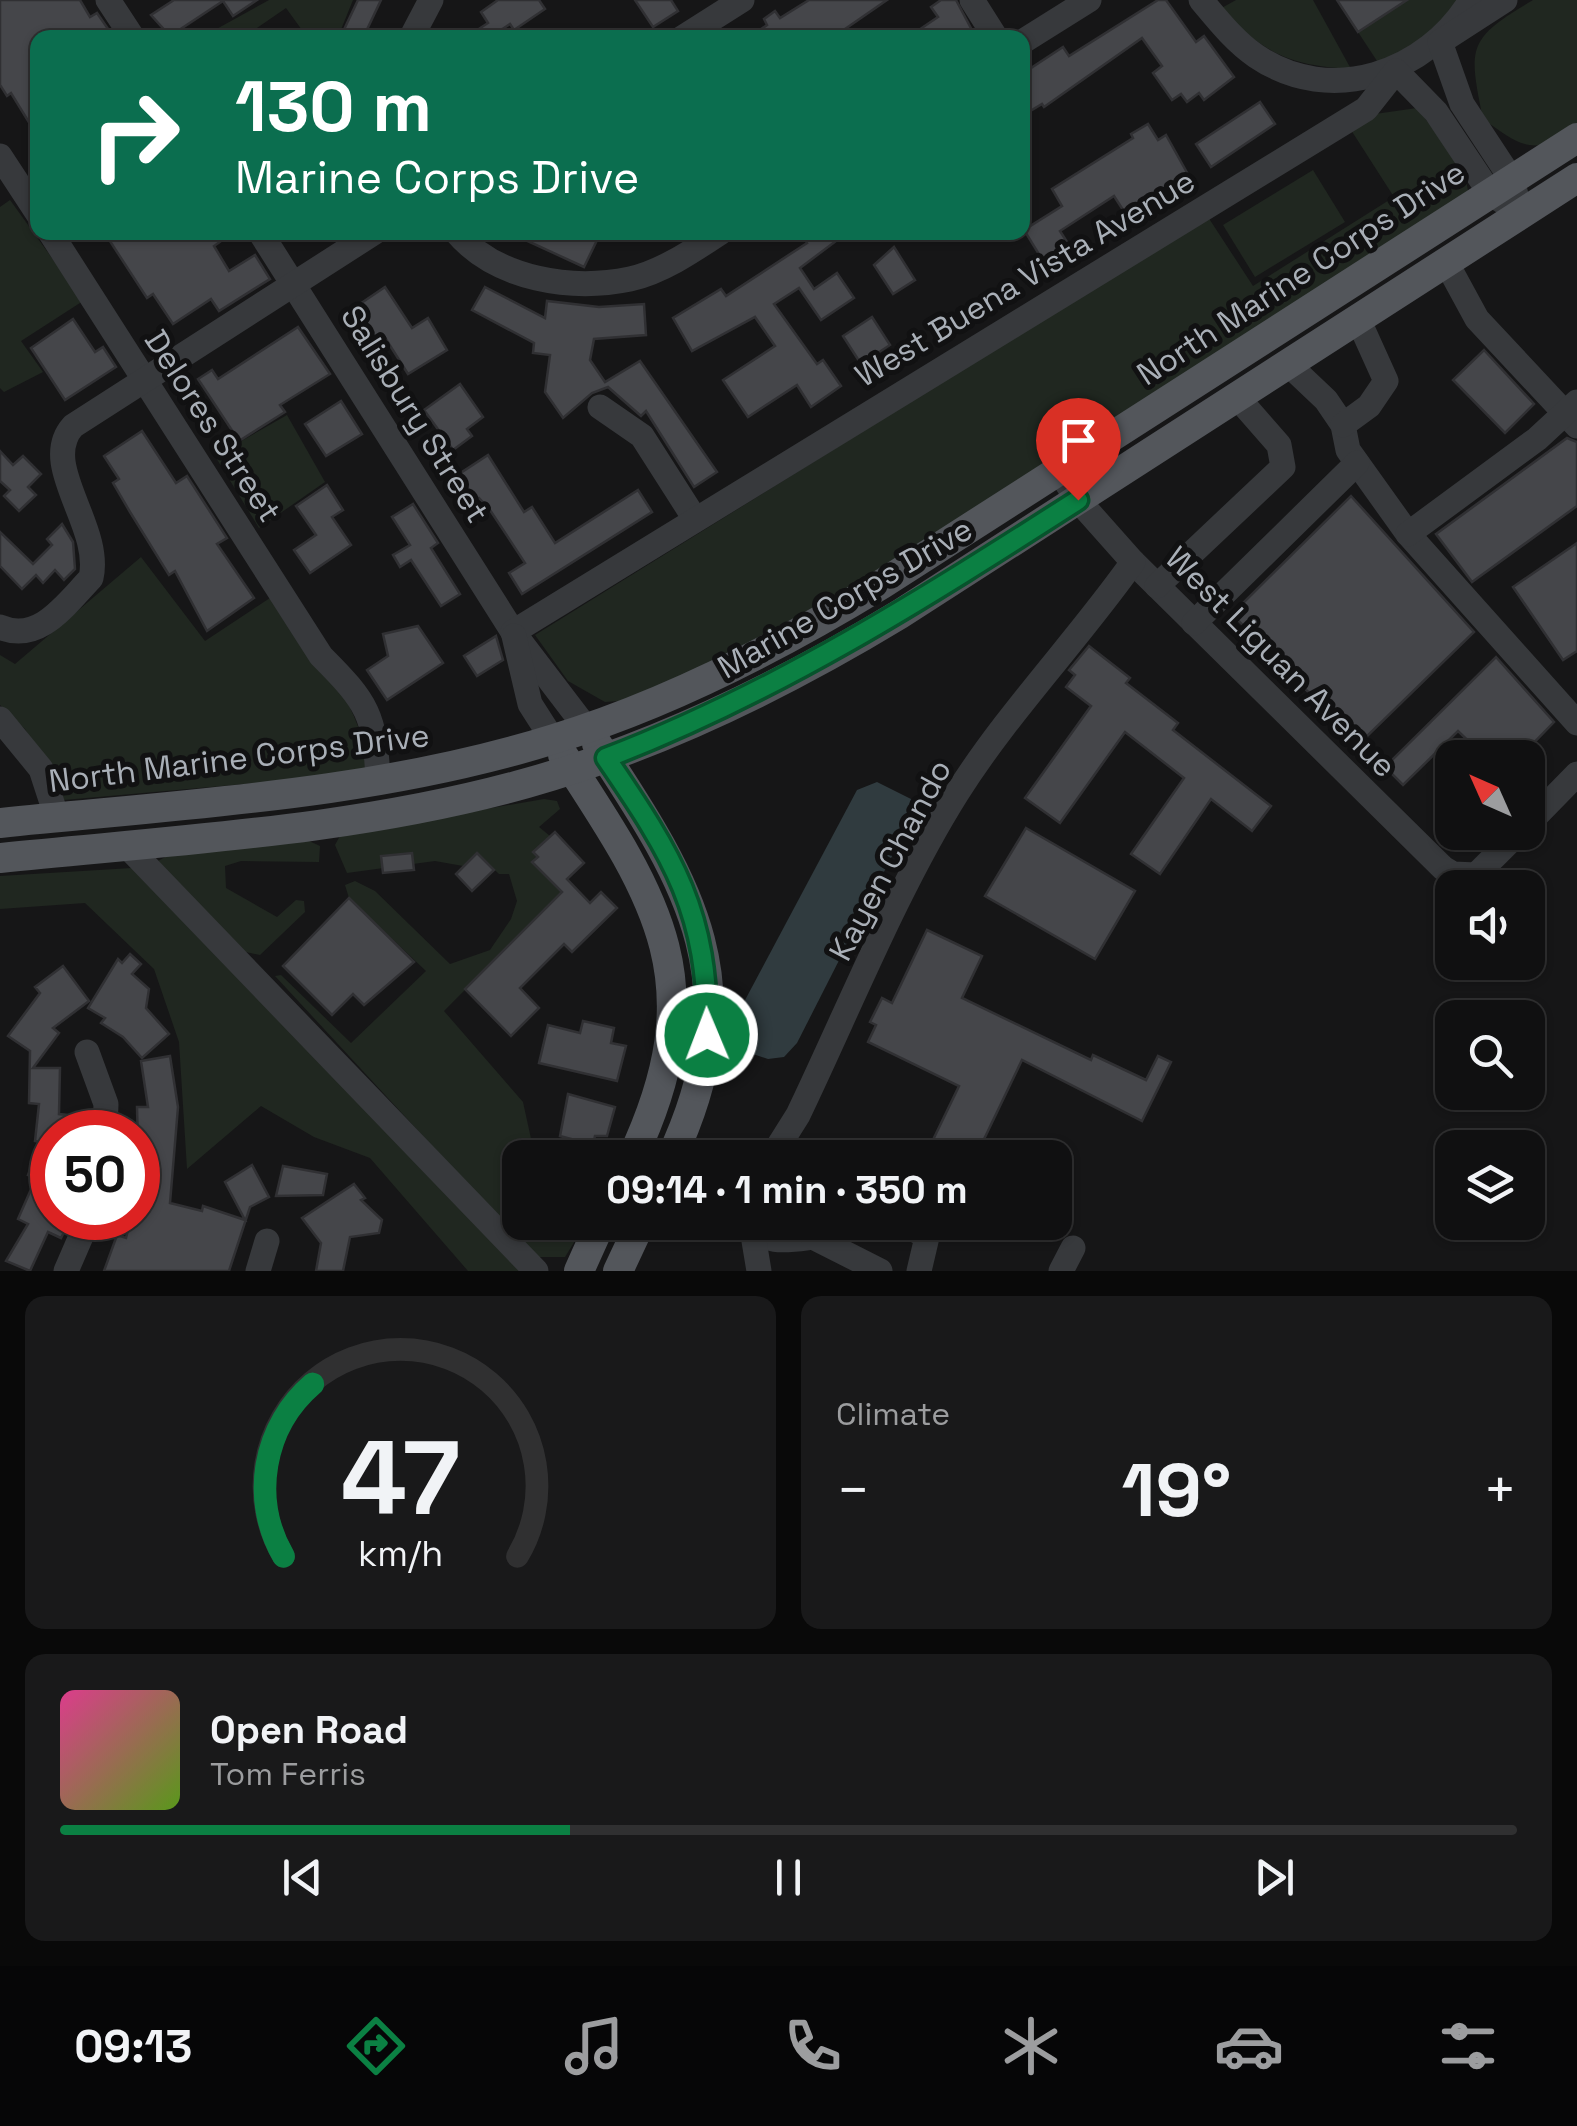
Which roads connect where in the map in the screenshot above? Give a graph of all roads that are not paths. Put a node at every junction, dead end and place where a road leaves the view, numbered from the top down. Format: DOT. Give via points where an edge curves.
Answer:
graph roads {
  1 [pos="110,0"];
  2 [pos="430,0"];
  3 [pos="742,0"];
  4 [pos="972,0"];
  5 [pos="1088,0"];
  6 [pos="1201,0"];
  7 [pos="1472,0"];
  8 [pos="1505,0"];
  9 [pos="128,30"];
  10 [pos="415,30"];
  11 [pos="695,30"];
  12 [pos="991,30"];
  13 [pos="1030,37"];
  14 [pos="1440,42"];
  15 [pos="1396,71"];
  16 [pos="1577,138"];
  17 [pos="0,156"];
  18 [pos="1577,178"];
  19 [pos="1501,186"];
  20 [pos="30,202"];
  21 [pos="1521,214"];
  22 [pos="55,240"];
  23 [pos="265,240"];
  24 [pos="363,240"];
  25 [pos="463,240"];
  26 [pos="705,240"];
  27 [pos="1446,262"];
  28 [pos="295,286"];
  29 [pos="1358,319"];
  30 [pos="1288,364"];
  31 [pos="146,381"];
  32 [pos="1237,397"];
  33 [pos="600,408"];
  34 [pos="1573,414"];
  35 [pos="1343,424"];
  36 [pos="1357,463"];
  37 [pos="1059,470"];
  38 [pos="1078,500"];
  39 [pos="695,518"];
  40 [pos="1408,534"];
  41 [pos="1133,562"];
  42 [pos="1157,586"];
  43 [pos="1194,623"];
  44 [pos="0,627"];
  45 [pos="513,632"];
  46 [pos="0,719"];
  47 [pos="1577,723"];
  48 [pos="587,728"];
  49 [pos="553,740"];
  50 [pos="606,758"];
  51 [pos="573,769"];
  52 [pos="1577,774"];
  53 [pos="378,780"];
  54 [pos="1545,807"];
  55 [pos="57,818"];
  56 [pos="0,824"];
  57 [pos="126,845"];
  58 [pos="1501,850"];
  59 [pos="0,858"];
  60 [pos="87,1052"];
  61 [pos="106,1110"];
  62 [pos="639,1140"];
  63 [pos="679,1140"];
  64 [pos="782,1140"];
  65 [pos="79,1240"];
  66 [pos="593,1240"];
  67 [pos="632,1240"];
  68 [pos="753,1240"];
  69 [pos="833,1240"];
  70 [pos="927,1240"];
  71 [pos="267,1242"];
  72 [pos="66,1271"];
  73 [pos="258,1271"];
  74 [pos="536,1271"];
  75 [pos="578,1271"];
  76 [pos="618,1271"];
  77 [pos="759,1271"];
  78 [pos="880,1271"];
  79 [pos="919,1271"];
  1 -- 9 [label="street"];
  2 -- 10 [label="street"];
  3 -- 11 [label="street"];
  4 -- 12 [label="street"];
  5 -- 13 [label="street"];
  6 -- 15 [label="street" via="1256,57 1301,77 1350,81"];
  7 -- 14 [label="street"];
  8 -- 14 [label="street"];
  14 -- 15 [label="street"];
  14 -- 19 [label="street"];
  15 -- 19 [label="street"];
  15 -- 39 [label="street, West Buena Vista Avenue" via="1366,109"];
  16 -- 19 [label="main road, North Marine Corps Drive"];
  17 -- 20 [label="street"];
  18 -- 21 [label="main road, Marine Corps Drive"];
  19 -- 21 [label="street"];
  19 -- 37 [label="main road, North Marine Corps Drive"];
  21 -- 27 [label="main road, Marine Corps Drive"];
  22 -- 31 [label="street, Delores Street"];
  23 -- 28 [label="street, Salisbury Street"];
  24 -- 28 [label="street"];
  25 -- 26 [label="street" via="516,273 574,285 633,278"];
  27 -- 29 [label="main road, Marine Corps Drive"];
  27 -- 34 [label="street" via="1477,319"];
  28 -- 31 [label="street"];
  28 -- 45 [label="street, Salisbury Street"];
  29 -- 30 [label="main road, Marine Corps Drive"];
  29 -- 35 [label="street" via="1386,381"];
  30 -- 32 [label="main road, Marine Corps Drive"];
  30 -- 35 [label="street"];
  31 -- 44 [label="street" via="73,426 61,446 63,468 93,542 91,578 36,630"];
  31 -- 53 [label="street, Delores Street" via="321,656 376,726"];
  32 -- 38 [label="main road, Marine Corps Drive"];
  32 -- 42 [label="street" via="1279,445 1283,467"];
  33 -- 39 [label="street" via="642,436"];
  34 -- 40 [label="street"];
  35 -- 36 [label="street"];
  36 -- 40 [label="street"];
  36 -- 43 [label="street"];
  37 -- 38 [label="street"];
  37 -- 48 [label="main road, North Marine Corps Drive" via="797,634"];
  38 -- 41 [label="street"];
  38 -- 50 [label="main road, Marine Corps Drive" via="813,664"];
  39 -- 45 [label="street, West Buena Vista Avenue"];
  40 -- 47 [label="street"];
  41 -- 42 [label="street, West Liguan Avenue"];
  41 -- 64 [label="street, Kayen Chando" via="956,794"];
  42 -- 43 [label="street, West Liguan Avenue"];
  43 -- 58 [label="street, West Liguan Avenue" via="1443,868 1476,876"];
  45 -- 48 [label="street, Salisbury Street"];
  45 -- 49 [label="street, Salisbury Street" via="530,704"];
  46 -- 55 [label="street" via="42,768"];
  48 -- 49 [label="main road, North Marine Corps Drive"];
  48 -- 50 [label="main road"];
  49 -- 51 [label="main road"];
  49 -- 53 [label="main road, North Marine Corps Drive"];
  50 -- 51 [label="main road, Marine Corps Drive"];
  50 -- 63 [label="main road" via="683,882 704,956 707,1035"];
  51 -- 57 [label="main road, Marine Corps Drive" via="382,815"];
  51 -- 62 [label="main road" via="650,896 669,961 666,1065"];
  52 -- 54 [label="street"];
  53 -- 55 [label="main road, North Marine Corps Drive"];
  55 -- 56 [label="main road, North Marine Corps Drive"];
  57 -- 59 [label="main road, Marine Corps Drive"];
  57 -- 74 [label="street"];
  60 -- 61 [label="street"];
  65 -- 72 [label="street"];
  66 -- 75 [label="main road"];
  67 -- 76 [label="main road"];
  68 -- 77 [label="street"];
  69 -- 78 [label="street"];
  70 -- 79 [label="street"];
  71 -- 73 [label="street"];
}
